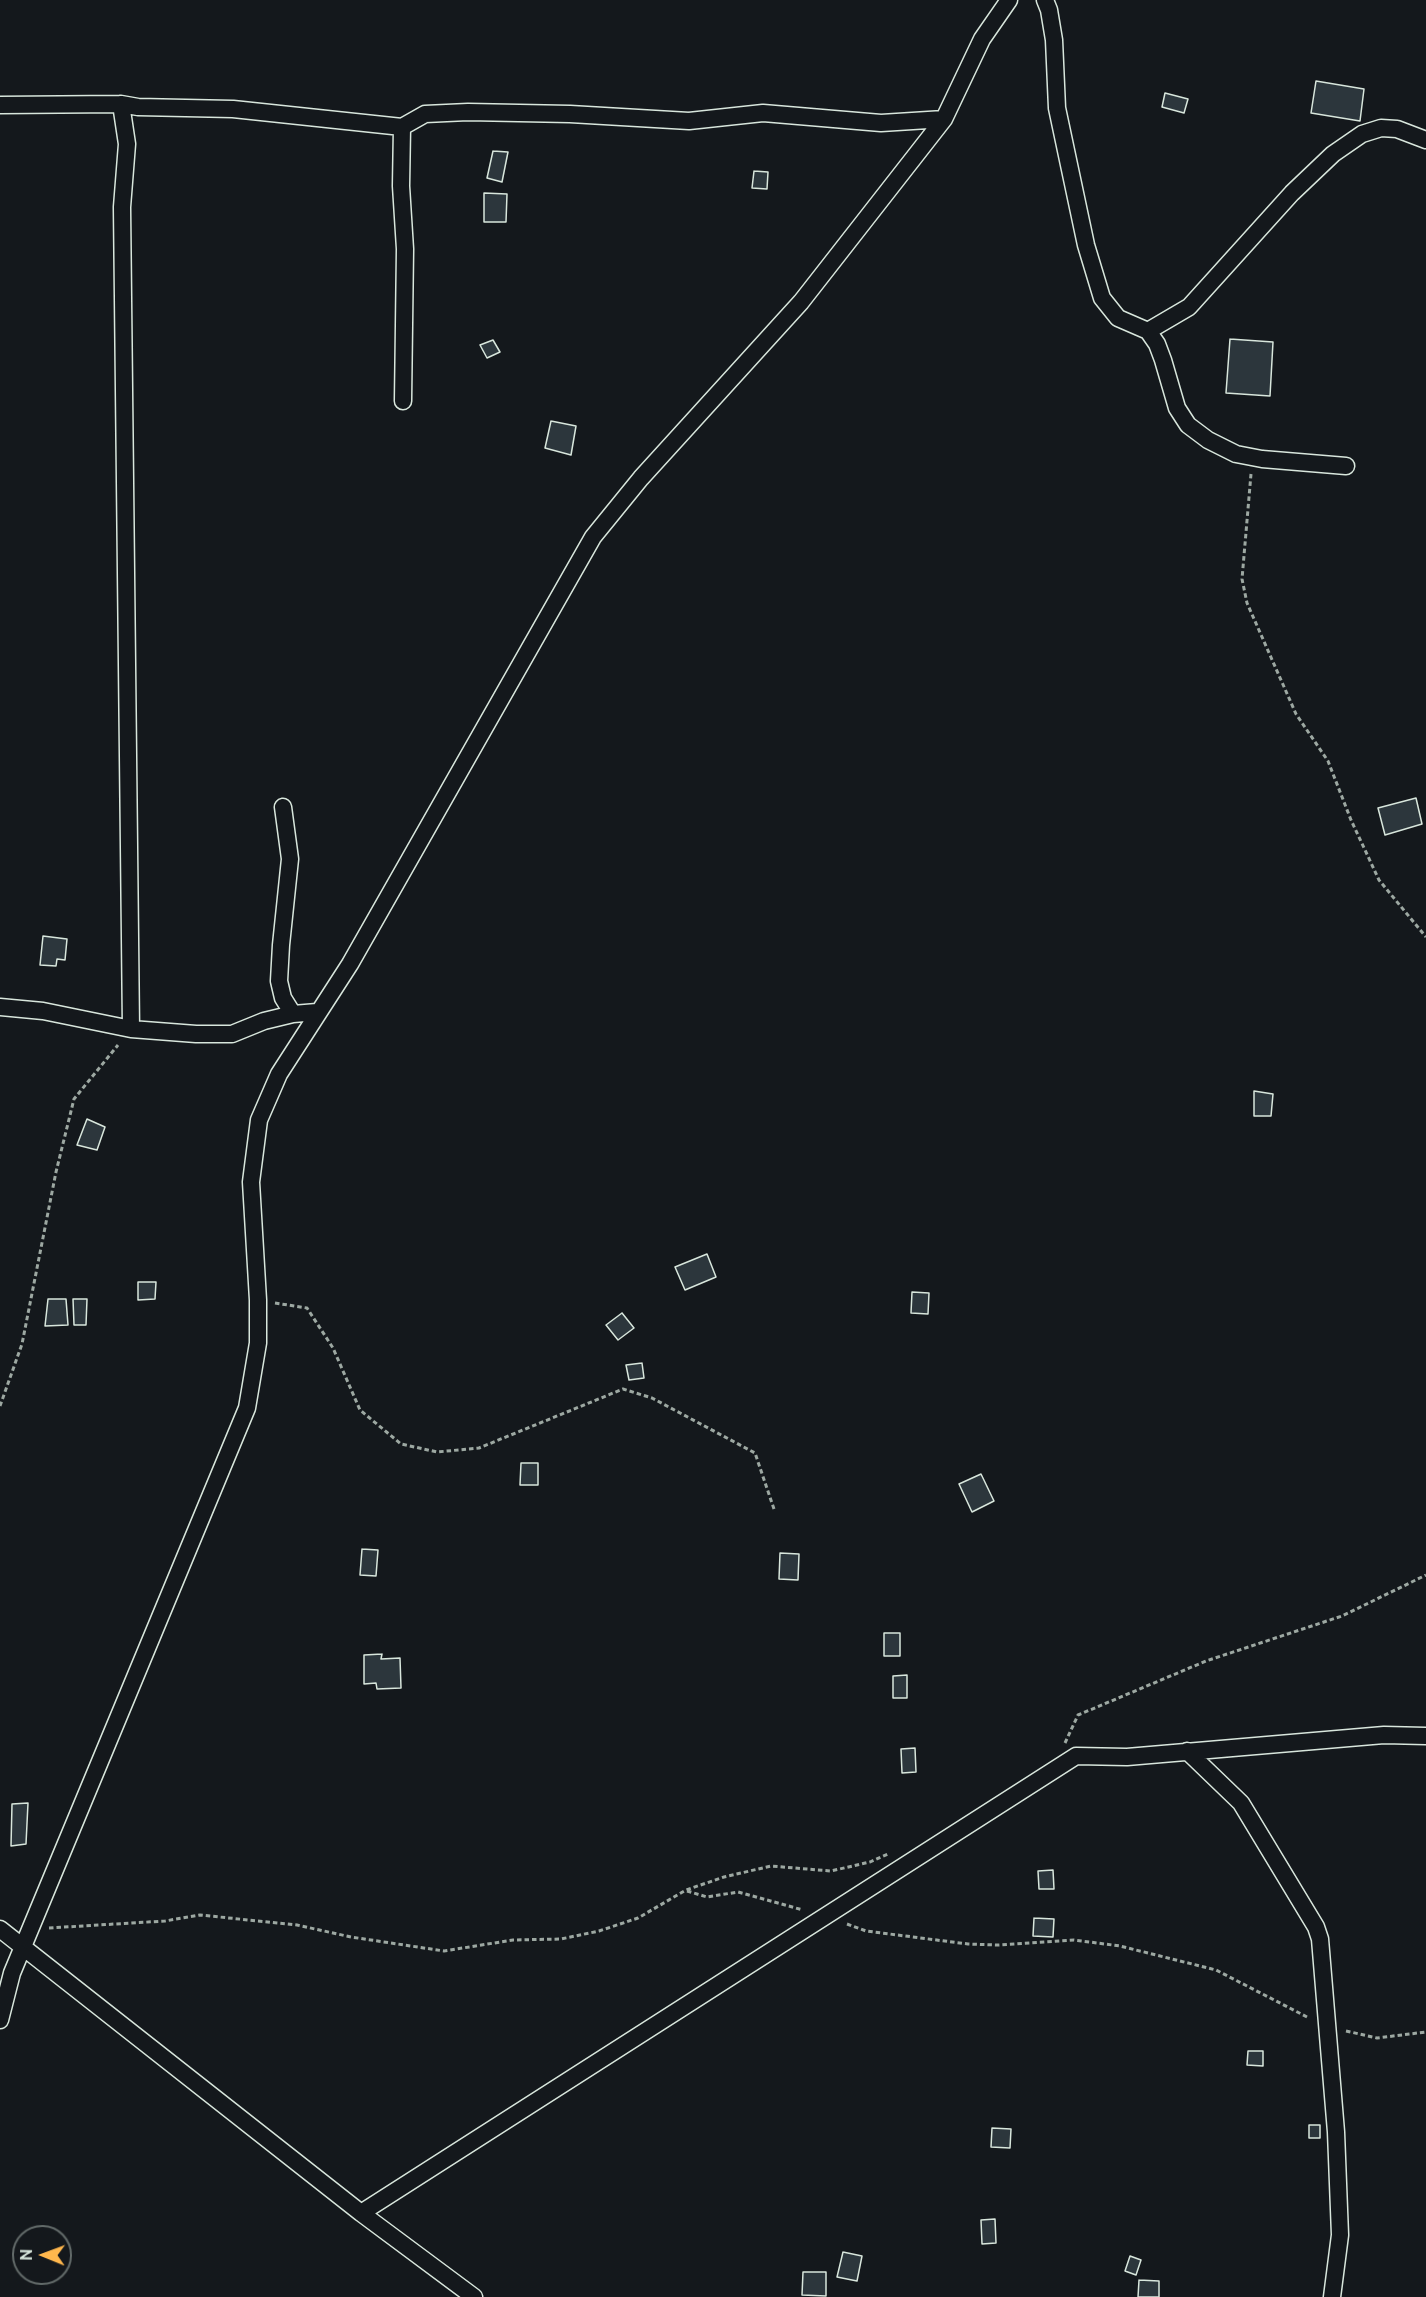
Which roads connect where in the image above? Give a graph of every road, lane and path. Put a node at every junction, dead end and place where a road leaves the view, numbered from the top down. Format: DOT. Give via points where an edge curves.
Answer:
graph roads {
  1 [pos="1009,0"];
  2 [pos="1045,0"];
  3 [pos="121,104"];
  4 [pos="0,105"];
  5 [pos="944,119"];
  6 [pos="402,127"];
  7 [pos="1426,140"];
  8 [pos="1148,331"];
  9 [pos="403,401"];
  10 [pos="1252,457"];
  11 [pos="1346,466"];
  12 [pos="283,807"];
  13 [pos="1426,937"];
  14 [pos="0,1007"];
  15 [pos="317,1012"];
  16 [pos="293,1014"];
  17 [pos="131,1029"];
  18 [pos="258,1300"];
  19 [pos="0,1406"];
  20 [pos="775,1512"];
  21 [pos="1426,1575"];
  22 [pos="1426,1736"];
  23 [pos="1064,1744"];
  24 [pos="1187,1750"];
  25 [pos="890,1853"];
  26 [pos="686,1890"];
  27 [pos="825,1916"];
  28 [pos="0,1929"];
  29 [pos="23,1946"];
  30 [pos="0,2020"];
  31 [pos="1328,2028"];
  32 [pos="1426,2032"];
  33 [pos="360,2212"];
  34 [pos="474,2297"];
  35 [pos="1332,2297"];
  1 -- 5 [label="street" via="982,39"];
  2 -- 8 [label="street" via="1054,39 1057,108 1086,245 1102,298 1118,318"];
  3 -- 4 [label="street"];
  3 -- 6 [label="street" via="233,109"];
  3 -- 17 [label="street" via="127,144 122,207"];
  5 -- 6 [label="street" via="881,123 763,112 689,121 450,112 425,114"];
  5 -- 15 [label="street" via="801,302 641,478 593,537 350,964"];
  6 -- 9 [label="street"];
  7 -- 8 [label="street" via="1397,129 1381,128 1362,134 1333,154 1292,193 1189,307"];
  8 -- 10 [label="street" via="1160,352 1177,408 1188,425 1236,454"];
  10 -- 11 [label="street"];
  10 -- 13 [label="path" via="1242,579 1247,603 1296,714 1328,761 1379,880"];
  12 -- 16 [label="street" via="290,859 279,981 283,999"];
  14 -- 17 [label="street" via="42,1011"];
  15 -- 16 [label="street"];
  15 -- 18 [label="street" via="279,1074 259,1120 251,1182"];
  16 -- 17 [label="street" via="232,1034"];
  17 -- 19 [label="path" via="74,1099 22,1344"];
  18 -- 20 [label="path" via="307,1308 333,1348 360,1410 401,1444 437,1452 479,1448 623,1389 652,1398 754,1453"];
  18 -- 29 [label="street" via="258,1343 247,1408"];
  21 -- 23 [label="path" via="1342,1616 1206,1661 1078,1715"];
  22 -- 24 [label="street" via="1384,1735"];
  24 -- 27 [label="street" via="1127,1757 1076,1756"];
  24 -- 31 [label="street" via="1241,1803 1316,1927"];
  25 -- 26 [label="path" via="831,1871 771,1866"];
  26 -- 27 [label="path" via="707,1897 738,1893"];
  26 -- 29 [label="path" via="638,1918 599,1931 561,1939 513,1940 444,1951 297,1925 200,1915 49,1928"];
  27 -- 31 [label="path" via="866,1931 968,1944 1074,1940 1120,1946 1216,1970"];
  27 -- 33 [label="street"];
  28 -- 29 [label="street"];
  29 -- 30 [label="street"];
  29 -- 33 [label="street"];
  31 -- 32 [label="path" via="1377,2038"];
  31 -- 35 [label="street" via="1340,2235"];
  33 -- 34 [label="street"];
}
